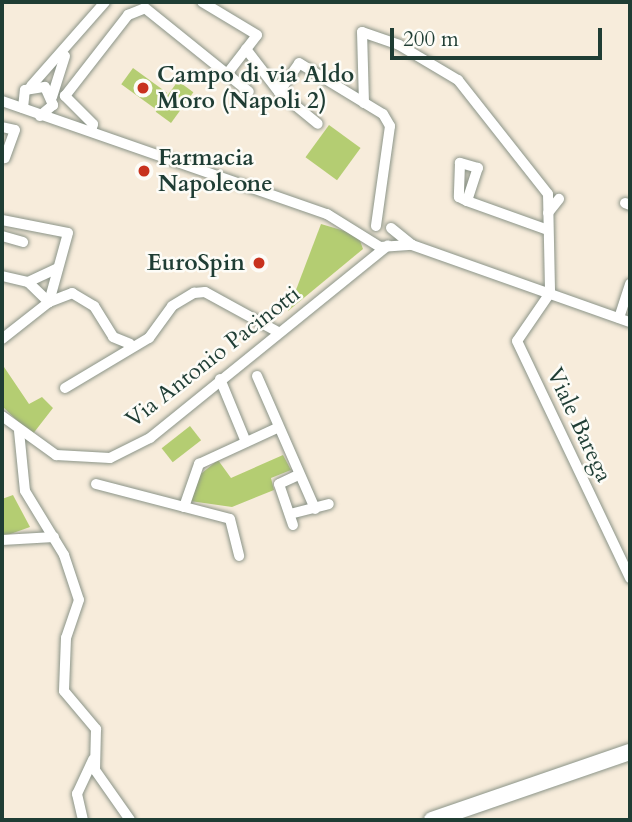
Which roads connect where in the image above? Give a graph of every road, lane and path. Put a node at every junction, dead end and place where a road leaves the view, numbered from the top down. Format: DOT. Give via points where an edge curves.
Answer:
graph roads {
  1 [pos="105,2"];
  2 [pos="202,2"];
  3 [pos="146,5"];
  4 [pos="73,42"];
  5 [pos="246,49"];
  6 [pos="227,74"];
  7 [pos="28,88"];
  8 [pos="249,92"];
  9 [pos="279,92"];
  10 [pos="2,99"];
  11 [pos="52,101"];
  12 [pos="364,103"];
  13 [pos="23,108"];
  14 [pos="40,116"];
  15 [pos="317,124"];
  16 [pos="2,127"];
  17 [pos="79,127"];
  18 [pos="95,133"];
  19 [pos="5,158"];
  20 [pos="559,199"];
  21 [pos="382,201"];
  22 [pos="467,201"];
  23 [pos="548,214"];
  24 [pos="2,220"];
  25 [pos="341,220"];
  26 [pos="376,226"];
  27 [pos="391,228"];
  28 [pos="548,230"];
  29 [pos="2,236"];
  30 [pos="23,242"];
  31 [pos="372,242"];
  32 [pos="389,245"];
  33 [pos="412,245"];
  34 [pos="370,262"];
  35 [pos="58,268"];
  36 [pos="2,276"];
  37 [pos="28,282"];
  38 [pos="630,284"];
  39 [pos="550,293"];
  40 [pos="49,302"];
  41 [pos="619,318"];
  42 [pos="630,322"];
  43 [pos="278,332"];
  44 [pos="2,339"];
  45 [pos="130,344"];
  46 [pos="257,376"];
  47 [pos="220,379"];
  48 [pos="65,388"];
  49 [pos="2,416"];
  50 [pos="277,428"];
  51 [pos="19,432"];
  52 [pos="246,442"];
  53 [pos="299,475"];
  54 [pos="96,485"];
  55 [pos="329,504"];
  56 [pos="184,507"];
  57 [pos="315,509"];
  58 [pos="54,537"];
  59 [pos="2,540"];
  60 [pos="239,556"];
  61 [pos="630,579"];
  62 [pos="630,752"];
  63 [pos="95,758"];
  64 [pos="83,820"];
  65 [pos="130,820"];
  66 [pos="432,820"];
  1 -- 4 [label="street"];
  2 -- 5 [label="street" via="257,35"];
  3 -- 6 [label="street"];
  3 -- 18 [label="street" via="128,15 68,88 66,102 93,124"];
  4 -- 7 [label="street"];
  4 -- 11 [label="street" via="57,70"];
  5 -- 6 [label="street"];
  5 -- 9 [label="street"];
  6 -- 8 [label="street"];
  7 -- 10 [label="street"];
  7 -- 11 [label="street" via="45,87"];
  7 -- 13 [label="street"];
  9 -- 12 [label="street" via="299,63"];
  9 -- 15 [label="street"];
  10 -- 13 [label="street"];
  11 -- 14 [label="street"];
  11 -- 17 [label="street"];
  12 -- 21 [label="street" via="390,126"];
  12 -- 23 [label="street" via="362,32 399,45 458,80 506,135 548,194"];
  13 -- 14 [label="street"];
  14 -- 17 [label="street"];
  16 -- 19 [label="street" via="15,130"];
  17 -- 18 [label="street"];
  18 -- 25 [label="street"];
  20 -- 23 [label="street"];
  21 -- 26 [label="street"];
  21 -- 27 [label="street"];
  22 -- 22 [label="street" via="478,168 460,163 457,188"];
  22 -- 28 [label="street"];
  23 -- 28 [label="street"];
  24 -- 35 [label="street" via="68,233"];
  25 -- 26 [label="street"];
  25 -- 31 [label="street"];
  26 -- 27 [label="street"];
  26 -- 31 [label="street"];
  27 -- 32 [label="street"];
  27 -- 33 [label="street"];
  28 -- 39 [label="street"];
  29 -- 30 [label="street"];
  31 -- 32 [label="street"];
  31 -- 34 [label="street"];
  32 -- 33 [label="street"];
  32 -- 34 [label="street, Via Antonio Pacinotti"];
  33 -- 39 [label="street"];
  34 -- 43 [label="street, Via Antonio Pacinotti"];
  35 -- 37 [label="street"];
  35 -- 40 [label="street"];
  36 -- 37 [label="street"];
  37 -- 40 [label="street"];
  38 -- 41 [label="street"];
  39 -- 41 [label="street"];
  39 -- 61 [label="street, Viale Barega" via="517,341"];
  40 -- 44 [label="street"];
  40 -- 45 [label="street" via="72,293 85,298 113,337"];
  41 -- 42 [label="street"];
  43 -- 45 [label="street" via="205,292 183,298 149,338"];
  43 -- 47 [label="street, Via Antonio Pacinotti"];
  45 -- 48 [label="street"];
  46 -- 50 [label="street"];
  47 -- 51 [label="street, Via Antonio Pacinotti" via="150,438 110,458 55,455"];
  47 -- 52 [label="street"];
  49 -- 51 [label="street, Via Antonio Pacinotti"];
  50 -- 52 [label="street"];
  50 -- 53 [label="street"];
  51 -- 58 [label="street" via="25,491"];
  52 -- 56 [label="street" via="196,468"];
  53 -- 57 [label="street"];
  53 -- 57 [label="street" via="279,484 291,519"];
  54 -- 56 [label="street"];
  55 -- 57 [label="street"];
  56 -- 60 [label="street" via="230,519"];
  58 -- 59 [label="street"];
  58 -- 63 [label="street" via="79,600 66,638 64,691 96,729"];
  62 -- 66 [label="highway"];
  63 -- 64 [label="street" via="76,794"];
  63 -- 65 [label="street" via="95,770"];
}
